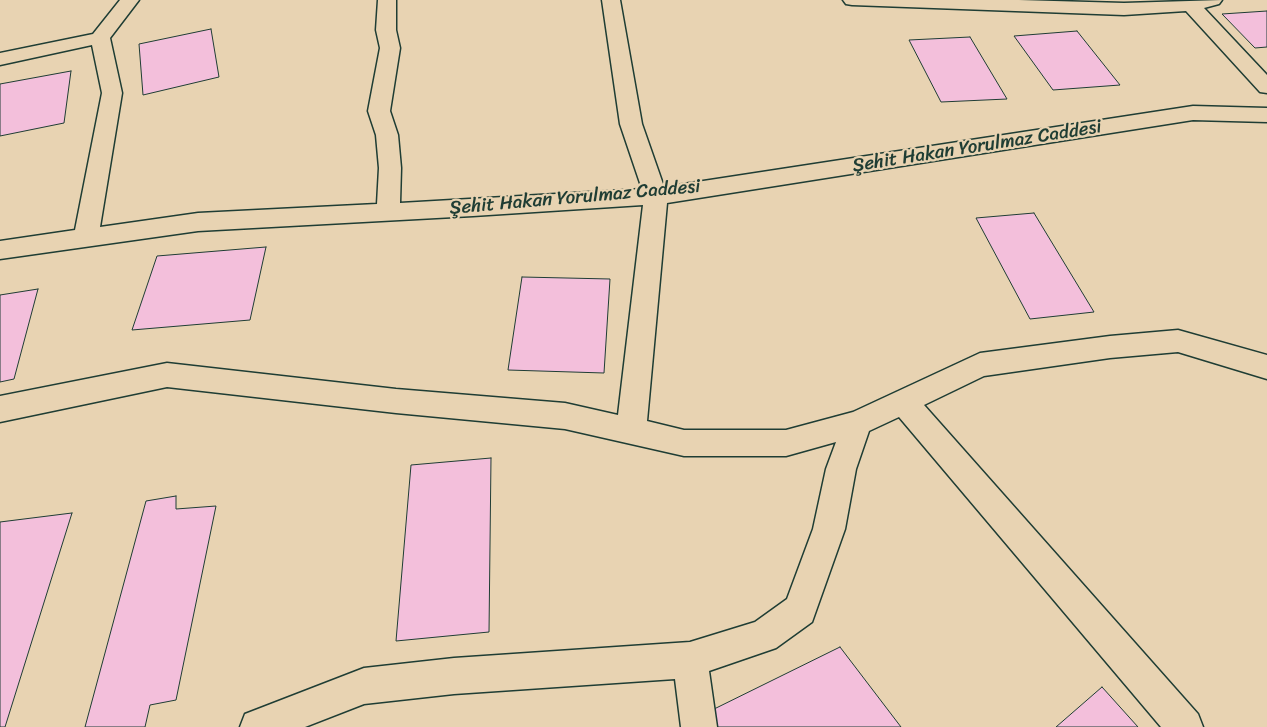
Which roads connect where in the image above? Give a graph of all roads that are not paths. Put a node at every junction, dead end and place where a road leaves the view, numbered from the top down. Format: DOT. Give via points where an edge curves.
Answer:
graph roads {
  1 [pos="130,0"];
  2 [pos="387,0"];
  3 [pos="612,0"];
  4 [pos="852,0"];
  5 [pos="1213,0"];
  6 [pos="948,2"];
  7 [pos="1191,5"];
  8 [pos="100,38"];
  9 [pos="0,59"];
  10 [pos="1267,87"];
  11 [pos="1267,115"];
  12 [pos="656,196"];
  13 [pos="388,212"];
  14 [pos="86,238"];
  15 [pos="0,250"];
  16 [pos="1267,368"];
  17 [pos="903,402"];
  18 [pos="0,409"];
  19 [pos="858,423"];
  20 [pos="631,431"];
  21 [pos="690,660"];
  22 [pos="258,727"];
  23 [pos="699,727"];
  24 [pos="1186,727"];
  1 -- 8 [label="street"];
  2 -- 13 [label="street" via="386,30 390,48 379,111 387,135 390,168"];
  3 -- 12 [label="street" via="630,124"];
  4 -- 6 [label="street"];
  5 -- 7 [label="street"];
  6 -- 7 [label="street" via="1124,9"];
  7 -- 10 [label="street"];
  8 -- 9 [label="street"];
  8 -- 14 [label="street" via="112,93"];
  11 -- 12 [label="street, Şehit Hakan Yorulmaz Caddesi" via="1193,113"];
  12 -- 13 [label="street, Şehit Hakan Yorulmaz Caddesi"];
  12 -- 20 [label="street"];
  13 -- 14 [label="street, Şehit Hakan Yorulmaz Caddesi" via="198,222"];
  14 -- 15 [label="street, Şehit Hakan Yorulmaz Caddesi"];
  16 -- 17 [label="street" via="1178,341 1110,347 980,365"];
  17 -- 19 [label="street"];
  17 -- 24 [label="street"];
  18 -- 20 [label="street" via="167,375 565,416"];
  19 -- 20 [label="street" via="786,443 684,443"];
  19 -- 21 [label="street" via="841,469 829,529 800,610 764,636"];
  21 -- 22 [label="street" via="454,676 364,686"];
  21 -- 23 [label="street"];
}
